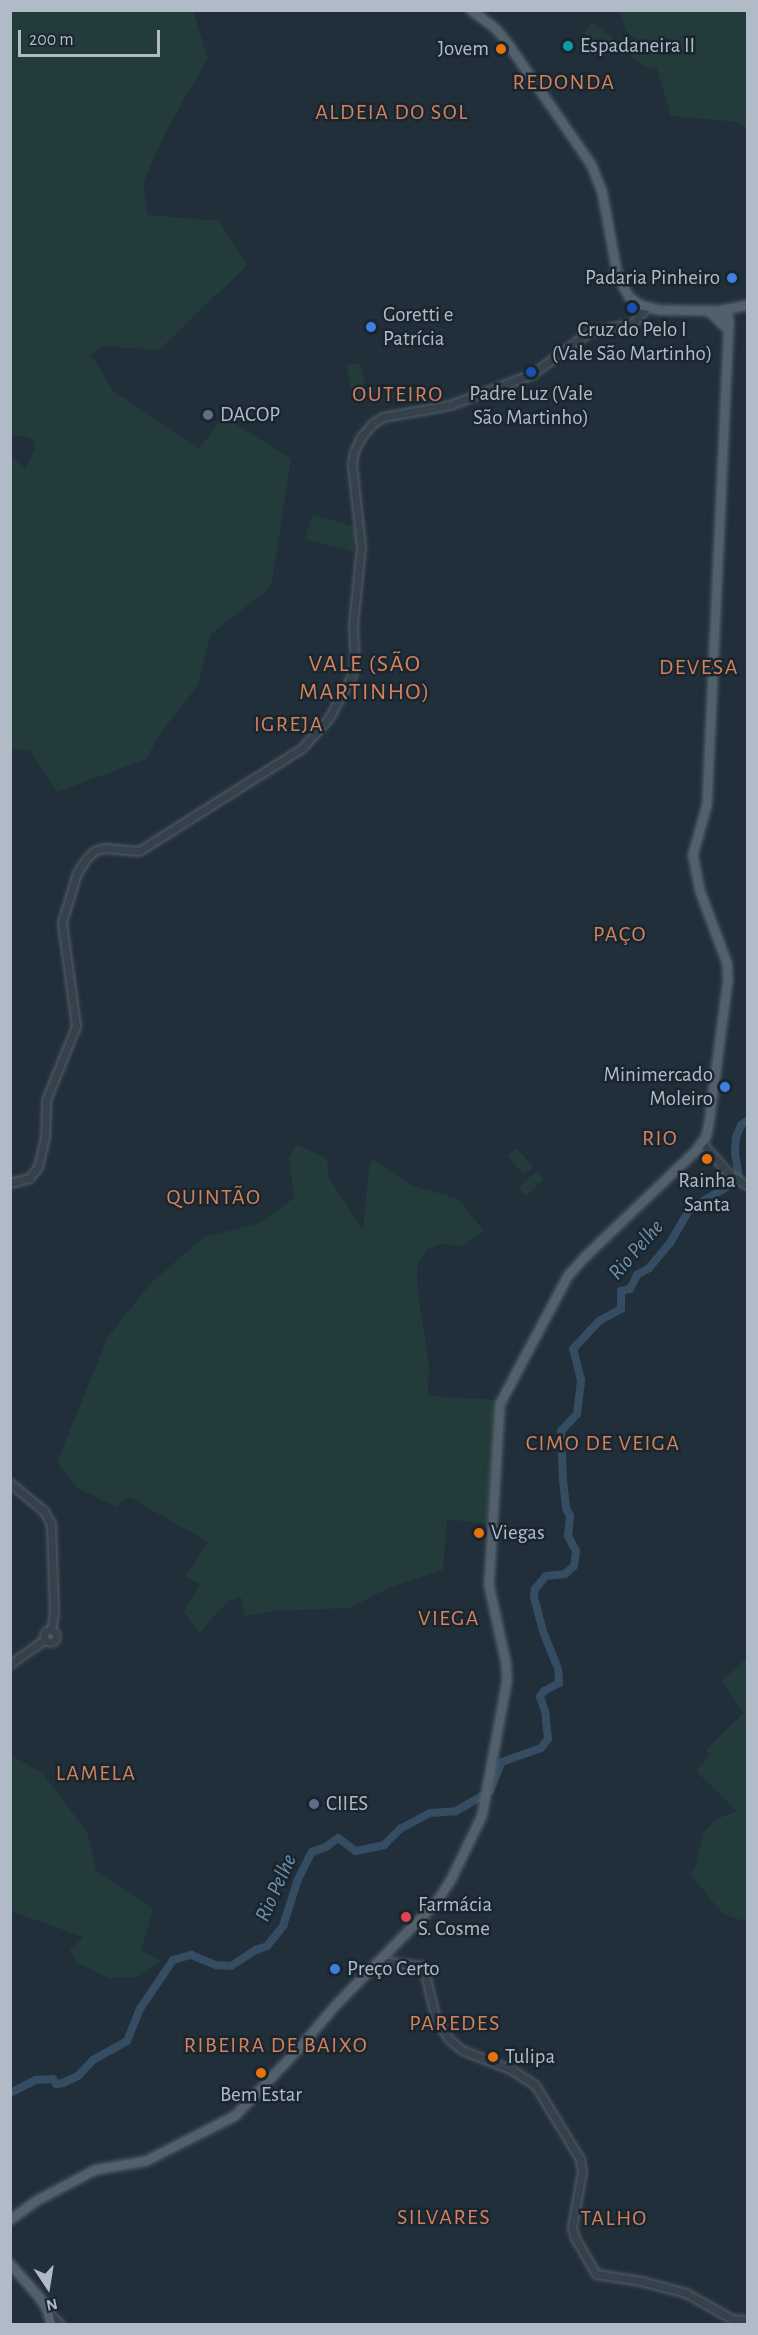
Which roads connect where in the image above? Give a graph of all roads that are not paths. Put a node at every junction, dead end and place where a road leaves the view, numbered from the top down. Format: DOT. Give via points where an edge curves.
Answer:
graph roads {
  1 [pos="471,10"];
  2 [pos="747,305"];
  3 [pos="646,308"];
  4 [pos="725,310"];
  5 [pos="709,311"];
  6 [pos="726,323"];
  7 [pos="702,1143"];
  8 [pos="10,1183"];
  9 [pos="747,1186"];
  10 [pos="10,1483"];
  11 [pos="10,1664"];
  12 [pos="380,1961"];
  13 [pos="10,2220"];
  14 [pos="10,2264"];
  15 [pos="48,2312"];
  16 [pos="747,2320"];
  17 [pos="51,2325"];
  18 [pos="60,2325"];
  1 -- 3 [label="main road" via="496,29 597,177 620,285 631,299"];
  2 -- 4 [label="main road"];
  2 -- 6 [label="main road"];
  3 -- 5 [label="main road"];
  3 -- 8 [label="street" via="633,323 590,332 532,374 450,405 383,417 357,443 352,464 361,546 353,625 355,665 329,718 302,747 139,851 94,851 76,873 62,922 76,1016 73,1036 46,1100 45,1137 38,1167 28,1178"];
  4 -- 5 [label="main road"];
  4 -- 6 [label="main road"];
  5 -- 6 [label="main road"];
  6 -- 7 [label="main road" via="707,805 693,855 700,891 724,950 728,980 709,1124"];
  7 -- 9 [label="street" via="729,1174"];
  7 -- 12 [label="main road" via="586,1256 561,1287 500,1404 489,1585 507,1682 485,1807 443,1894"];
  10 -- 11 [label="street" via="48,1517 54,1543 51,1630 56,1634 55,1639 45,1639"];
  12 -- 13 [label="main road" via="235,2116 146,2161 87,2174"];
  12 -- 16 [label="street" via="423,1966 436,2019 448,2038 462,2050 526,2077 543,2098 580,2159 582,2171 572,2227 596,2274 686,2293 732,2319"];
  14 -- 15 [label="main road"];
  15 -- 17 [label="main road"];
  15 -- 18 [label="street"];
}
